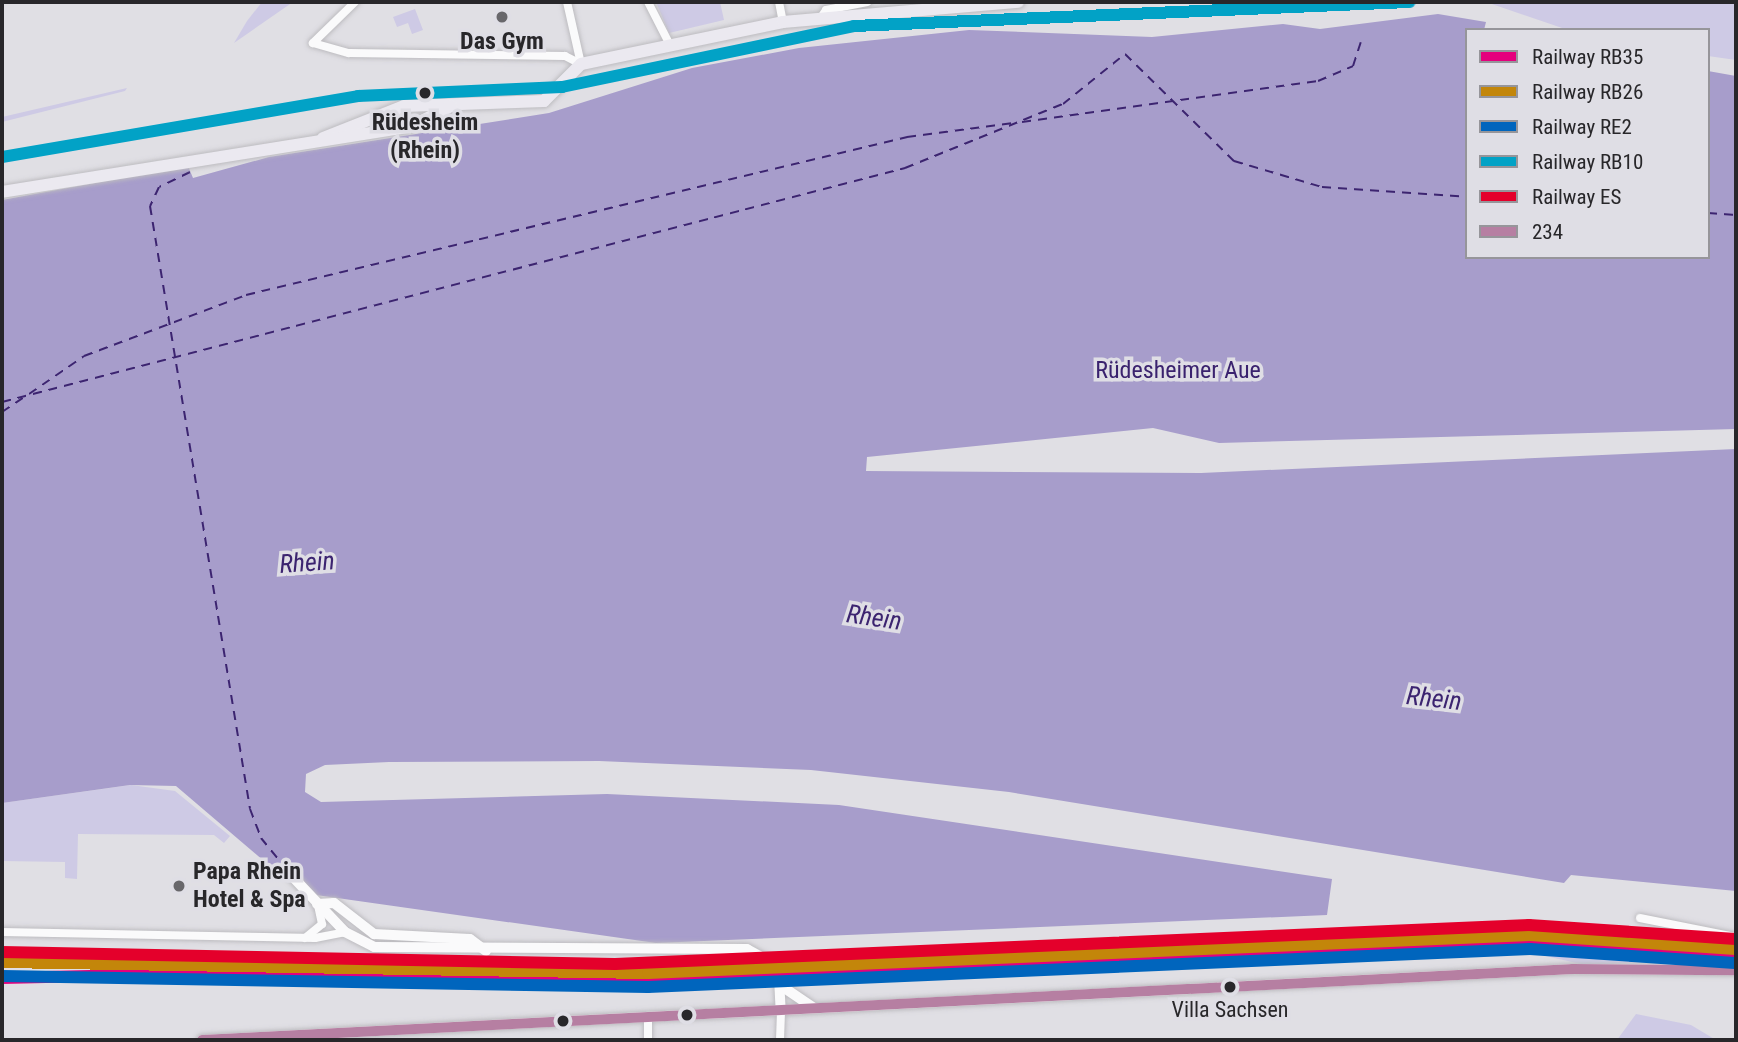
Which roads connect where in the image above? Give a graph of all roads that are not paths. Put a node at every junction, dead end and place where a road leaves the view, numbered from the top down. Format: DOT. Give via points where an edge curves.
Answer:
graph roads {
  1 [pos="355,2"];
  2 [pos="567,2"];
  3 [pos="648,2"];
  4 [pos="779,2"];
  5 [pos="851,2"];
  6 [pos="867,2"];
  7 [pos="1002,2"];
  8 [pos="1018,2"];
  9 [pos="960,3"];
  10 [pos="926,4"];
  11 [pos="822,16"];
  12 [pos="783,22"];
  13 [pos="670,45"];
  14 [pos="581,64"];
  15 [pos="458,103"];
  16 [pos="323,138"];
  17 [pos="2,192"];
  18 [pos="290,874"];
  19 [pos="317,904"];
  20 [pos="1640,918"];
  21 [pos="345,932"];
  22 [pos="2,933"];
  23 [pos="1736,937"];
  24 [pos="305,938"];
  25 [pos="486,951"];
  26 [pos="1736,970"];
  27 [pos="780,985"];
  28 [pos="816,1009"];
  29 [pos="780,1012"];
  30 [pos="648,1018"];
  31 [pos="233,1039"];
  32 [pos="202,1040"];
  33 [pos="648,1040"];
  34 [pos="780,1040"];
  1 -- 14 [label="street" via="313,43 349,53 565,56"];
  2 -- 14 [label="street"];
  3 -- 13 [label="street"];
  4 -- 12 [label="street"];
  5 -- 6 [label="street"];
  5 -- 11 [label="street"];
  7 -- 8 [label="main road"];
  7 -- 9 [label="main road"];
  9 -- 10 [label="main road"];
  10 -- 11 [label="main road"];
  11 -- 12 [label="main road"];
  12 -- 13 [label="main road"];
  13 -- 14 [label="main road"];
  14 -- 15 [label="main road" via="549,100"];
  15 -- 16 [label="main road" via="419,124"];
  15 -- 16 [label="main road" via="378,112"];
  16 -- 17 [label="main road"];
  18 -- 19 [label="street"];
  19 -- 21 [label="street"];
  19 -- 24 [label="street" via="322,924"];
  19 -- 25 [label="street" via="334,903 374,934 470,939"];
  20 -- 23 [label="street"];
  21 -- 24 [label="street"];
  21 -- 25 [label="street" via="374,947"];
  22 -- 24 [label="street"];
  25 -- 27 [label="street" via="747,949 767,960"];
  26 -- 28 [label="main road" via="1573,969"];
  27 -- 28 [label="street"];
  27 -- 29 [label="street"];
  28 -- 29 [label="main road"];
  29 -- 30 [label="main road"];
  29 -- 34 [label="street"];
  30 -- 31 [label="main road"];
  30 -- 33 [label="street"];
  31 -- 32 [label="main road"];
}
